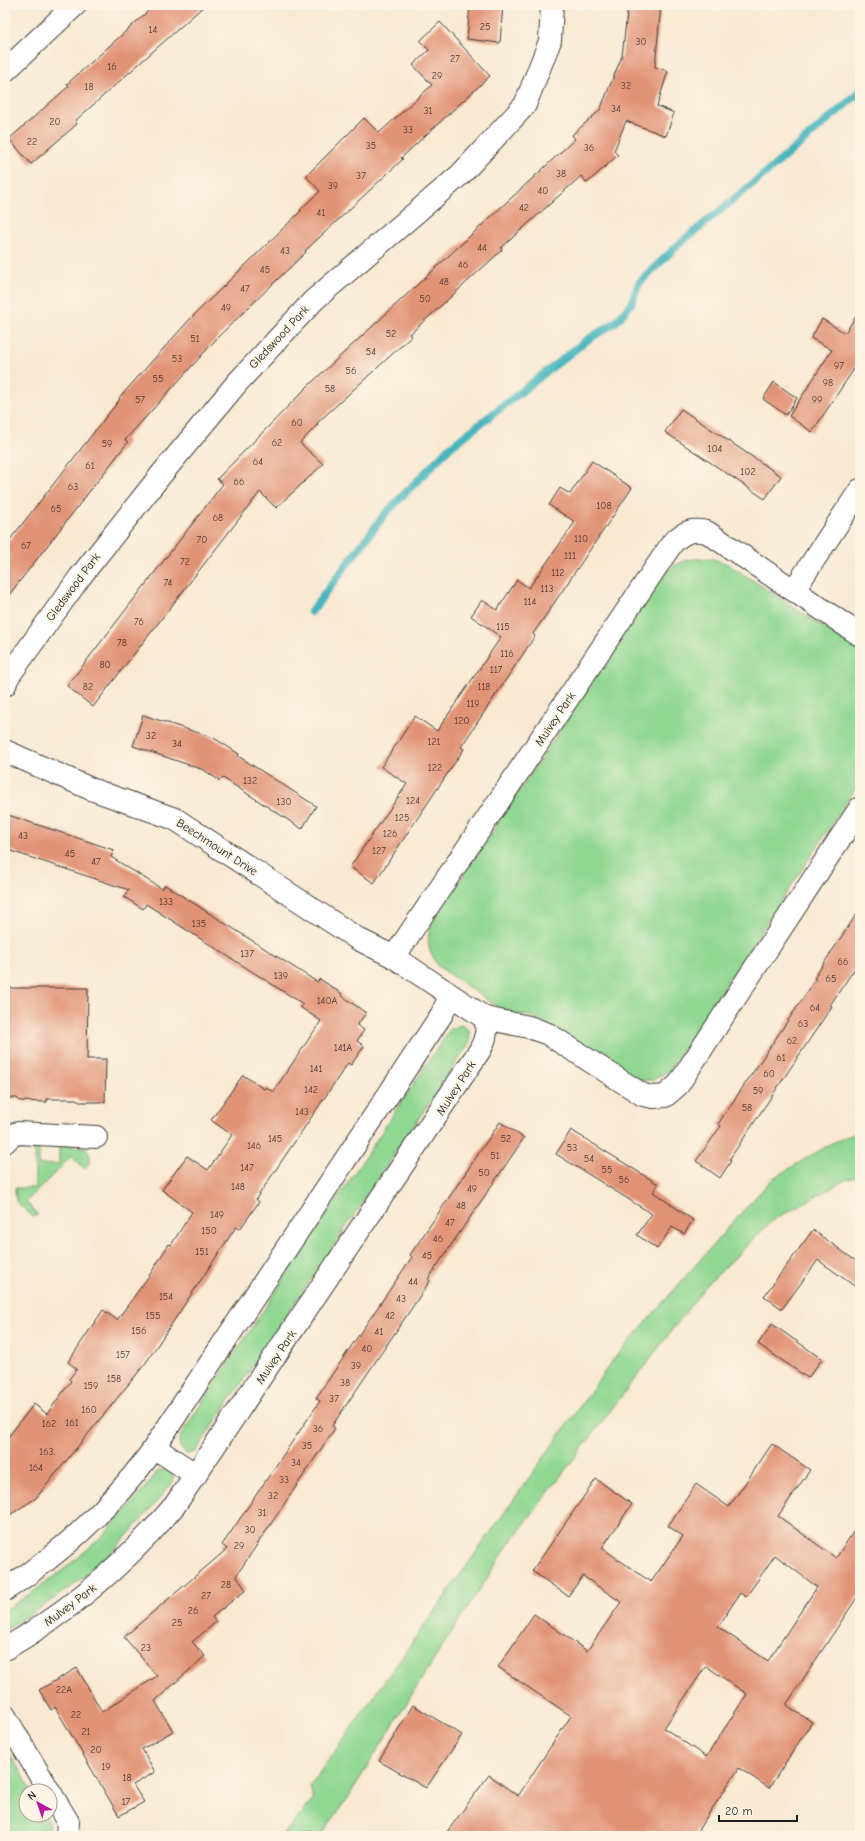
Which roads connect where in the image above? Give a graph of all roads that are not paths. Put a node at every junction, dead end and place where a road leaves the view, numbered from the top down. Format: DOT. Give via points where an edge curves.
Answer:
graph roads {
  1 [pos="75,5"];
  2 [pos="552,5"];
  3 [pos="5,71"];
  4 [pos="860,490"];
  5 [pos="794,590"];
  6 [pos="860,635"];
  7 [pos="5,685"];
  8 [pos="5,751"];
  9 [pos="860,808"];
  10 [pos="394,957"];
  11 [pos="450,996"];
  12 [pos="485,1018"];
  13 [pos="96,1137"];
  14 [pos="5,1142"];
  15 [pos="155,1448"];
  16 [pos="196,1475"];
  17 [pos="5,1590"];
  18 [pos="5,1649"];
  19 [pos="5,1716"];
  20 [pos="45,1783"];
  21 [pos="58,1805"];
  22 [pos="67,1836"];
  1 -- 3 [label="street"];
  2 -- 7 [label="street, Gledswood Park" via="550,41 525,105 461,174 314,300 237,383 80,577 8,677"];
  4 -- 5 [label="street"];
  5 -- 6 [label="street, Mulvey Park"];
  5 -- 10 [label="street, Mulvey Park" via="707,532 684,532 673,542"];
  8 -- 10 [label="street, Beechmount Drive" via="91,790 175,819 358,939"];
  9 -- 12 [label="street" via="678,1085 665,1096 653,1097 635,1090 548,1034 529,1027"];
  10 -- 11 [label="street"];
  11 -- 12 [label="street"];
  11 -- 15 [label="street" via="442,1014"];
  12 -- 16 [label="street, Mulvey Park" via="488,1027 480,1050"];
  13 -- 14 [label="street" via="18,1133"];
  15 -- 16 [label="street"];
  15 -- 17 [label="street" via="123,1489 87,1527 48,1561"];
  16 -- 18 [label="street, Mulvey Park" via="144,1540 93,1588 45,1624"];
  19 -- 20 [label="street"];
  21 -- 22 [label="street" via="68,1822"];
}
